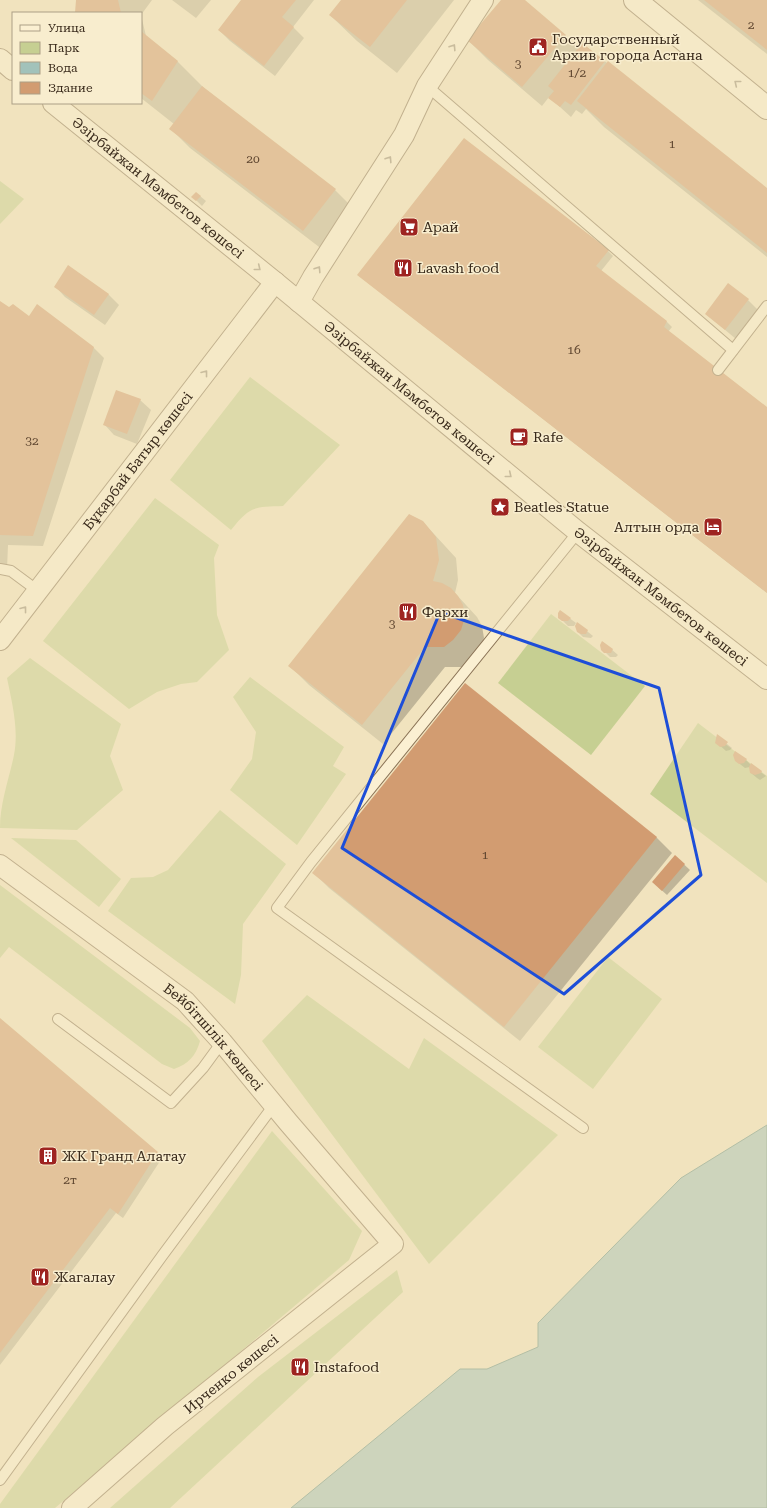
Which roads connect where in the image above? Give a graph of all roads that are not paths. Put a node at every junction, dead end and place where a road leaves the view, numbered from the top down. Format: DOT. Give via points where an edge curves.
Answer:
graph roads {
  1 [pos="483,0"];
  2 [pos="635,0"];
  3 [pos="0,59"];
  4 [pos="12,69"];
  5 [pos="427,86"];
  6 [pos="54,104"];
  7 [pos="767,108"];
  8 [pos="275,282"];
  9 [pos="299,302"];
  10 [pos="767,306"];
  11 [pos="734,350"];
  12 [pos="718,370"];
  13 [pos="578,532"];
  14 [pos="0,569"];
  15 [pos="38,591"];
  16 [pos="0,640"];
  17 [pos="767,679"];
  18 [pos="0,865"];
  19 [pos="58,1019"];
  20 [pos="222,1042"];
  21 [pos="274,1105"];
  22 [pos="583,1128"];
  23 [pos="393,1244"];
  24 [pos="0,1480"];
  25 [pos="72,1508"];
  5 -- 1 [label="street, one-way"];
  7 -- 2 [label="street, one-way"];
  3 -- 4 [label="street"];
  9 -- 5 [label="street, one-way" via="404,135"];
  5 -- 11 [label="lane"];
  6 -- 8 [label="street, Әзірбайжан Мәмбетов көшесі, one-way"];
  8 -- 9 [label="street, Әзірбайжан Мәмбетов көшесі"];
  15 -- 8 [label="street, Бұқарбай Батыр көшесі, one-way"];
  9 -- 13 [label="street, Әзірбайжан Мәмбетов көшесі, one-way"];
  10 -- 11 [label="lane"];
  11 -- 12 [label="lane"];
  13 -- 17 [label="street, Әзірбайжан Мәмбетов көшесі"];
  13 -- 22 [label="lane" via="311,862 277,908"];
  14 -- 15 [label="lane" via="11,571"];
  16 -- 15 [label="street, Бұқарбай Батыр көшесі, one-way"];
  18 -- 20 [label="street, Бейбітшілік көшесі" via="185,1001"];
  19 -- 20 [label="lane" via="171,1103 203,1068"];
  20 -- 21 [label="street, Бейбітшілік көшесі"];
  21 -- 23 [label="street, Бейбітшілік көшесі"];
  21 -- 24 [label="lane"];
  23 -- 25 [label="street, Ирченко көшесі" via="165,1426"];
}
